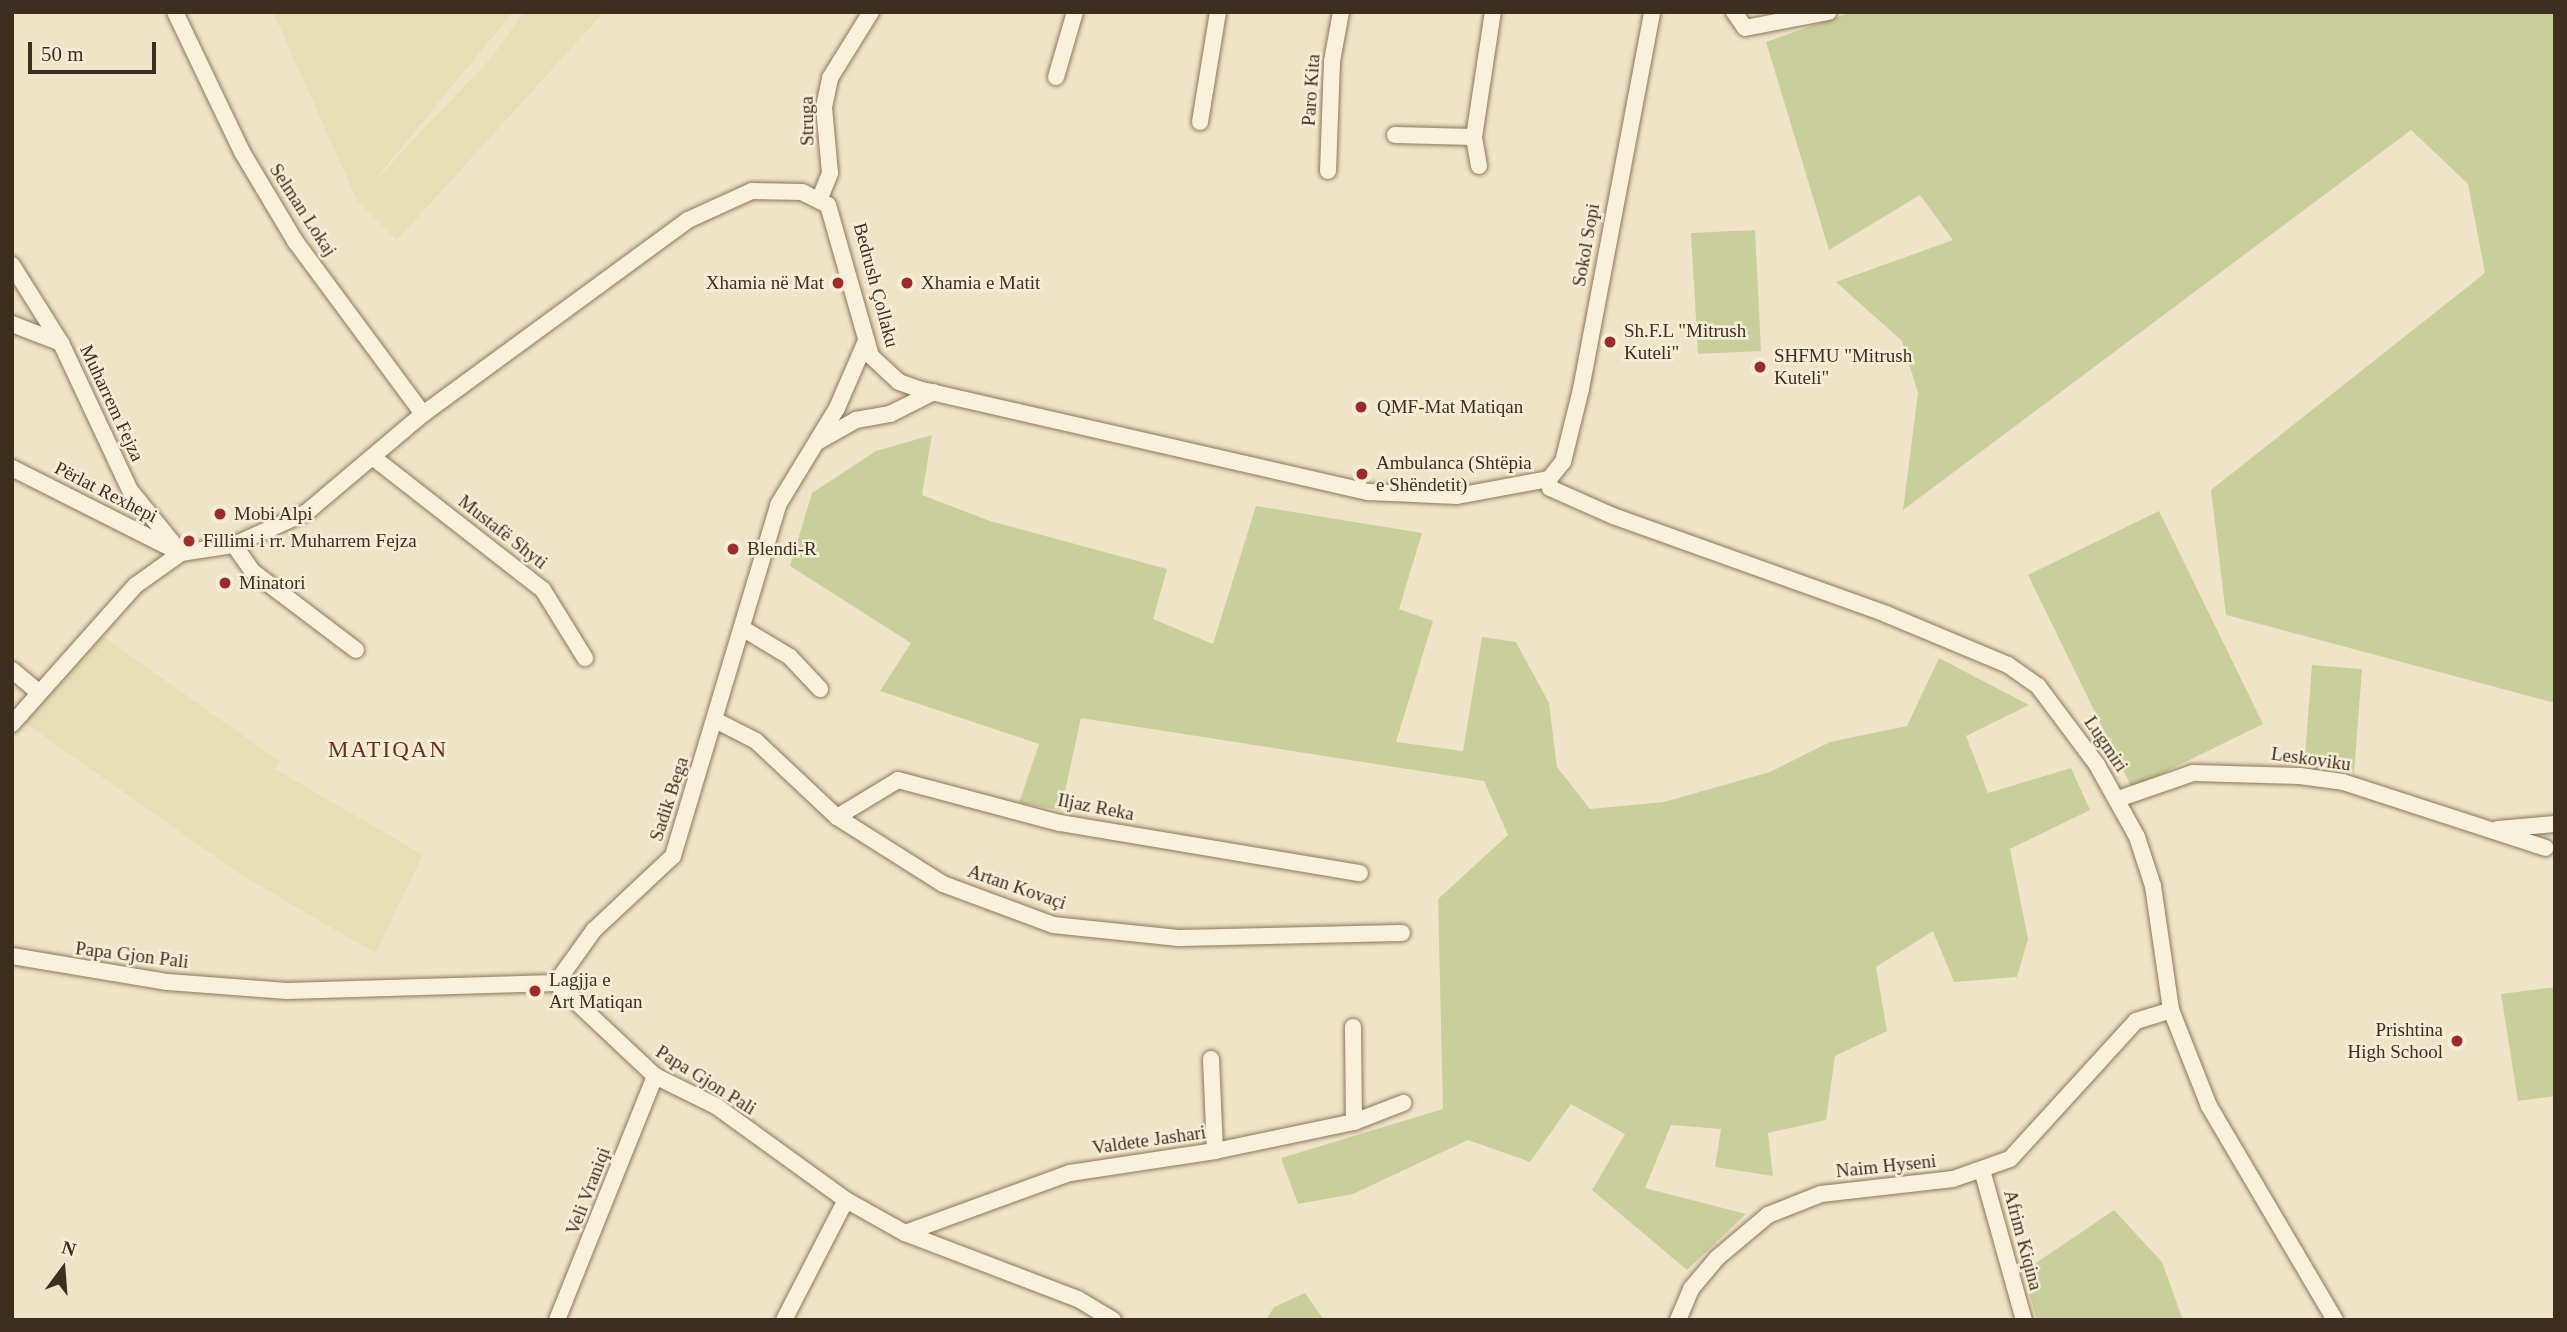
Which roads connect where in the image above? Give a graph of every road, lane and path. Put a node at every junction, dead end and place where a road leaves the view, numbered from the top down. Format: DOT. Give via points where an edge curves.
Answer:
graph roads {
  1 [pos="175,12"];
  2 [pos="870,12"];
  3 [pos="1075,12"];
  4 [pos="1218,12"];
  5 [pos="1341,12"];
  6 [pos="1493,12"];
  7 [pos="1652,12"];
  8 [pos="1734,12"];
  9 [pos="1828,12"];
  10 [pos="1056,76"];
  11 [pos="1200,122"];
  12 [pos="1395,135"];
  13 [pos="1474,137"];
  14 [pos="1479,166"];
  15 [pos="1328,171"];
  16 [pos="820,198"];
  17 [pos="12,265"];
  18 [pos="12,324"];
  19 [pos="866,341"];
  20 [pos="61,343"];
  21 [pos="934,392"];
  22 [pos="423,414"];
  23 [pos="817,442"];
  24 [pos="374,458"];
  25 [pos="12,468"];
  26 [pos="1549,479"];
  27 [pos="234,545"];
  28 [pos="181,553"];
  29 [pos="742,628"];
  30 [pos="356,650"];
  31 [pos="585,658"];
  32 [pos="12,670"];
  33 [pos="820,689"];
  34 [pos="39,693"];
  35 [pos="715,720"];
  36 [pos="12,724"];
  37 [pos="2118,799"];
  38 [pos="837,817"];
  39 [pos="2555,824"];
  40 [pos="2496,829"];
  41 [pos="2546,848"];
  42 [pos="1360,873"];
  43 [pos="1402,933"];
  44 [pos="12,956"];
  45 [pos="556,983"];
  46 [pos="2171,1010"];
  47 [pos="1353,1027"];
  48 [pos="1211,1059"];
  49 [pos="655,1076"];
  50 [pos="1403,1103"];
  51 [pos="1354,1122"];
  52 [pos="1215,1151"];
  53 [pos="1982,1170"];
  54 [pos="845,1200"];
  55 [pos="905,1233"];
  56 [pos="557,1320"];
  57 [pos="784,1320"];
  58 [pos="1113,1320"];
  59 [pos="1678,1320"];
  60 [pos="2024,1320"];
  61 [pos="2335,1320"];
  1 -- 22 [label="street, Selman Lokaj" via="242,152 295,242"];
  2 -- 16 [label="street, Struga" via="830,78 824,107 830,173"];
  3 -- 10 [label="street"];
  4 -- 11 [label="street"];
  5 -- 15 [label="street, Paro Kita" via="1332,61"];
  6 -- 13 [label="street"];
  7 -- 26 [label="street, Sokol Sopi" via="1581,389 1563,462"];
  8 -- 9 [label="street" via="1745,28"];
  12 -- 13 [label="street"];
  13 -- 14 [label="street"];
  16 -- 19 [label="street, Bedrush Çollaku" via="840,228"];
  16 -- 22 [label="street" via="752,191 698,214"];
  17 -- 20 [label="street, Muharrem Fejza"];
  18 -- 20 [label="street"];
  19 -- 21 [label="street, Bedrush Çollaku" via="882,370"];
  19 -- 23 [label="street, Sadik Bega"];
  20 -- 28 [label="street, Muharrem Fejza" via="130,491"];
  21 -- 23 [label="street, Sadik Bega" via="890,414 856,420"];
  21 -- 26 [label="street, Bedrush Çollaku" via="1368,492 1457,496"];
  22 -- 24 [label="street"];
  23 -- 29 [label="street, Sadik Bega" via="778,505"];
  24 -- 27 [label="street" via="307,512"];
  24 -- 31 [label="street, Mustafë Shyti" via="543,590"];
  25 -- 28 [label="street, Përlat Rexhepi"];
  26 -- 37 [label="street, Lugmiri" via="1550,488 1613,516 1886,614 2008,665 2053,703"];
  27 -- 28 [label="street"];
  27 -- 30 [label="street" via="253,572"];
  28 -- 34 [label="street" via="136,585"];
  29 -- 33 [label="street" via="790,657"];
  29 -- 35 [label="street, Sadik Bega"];
  32 -- 34 [label="street"];
  34 -- 36 [label="street"];
  35 -- 38 [label="street, Artan Kovaçi" via="756,741"];
  35 -- 45 [label="street, Sadik Bega" via="673,856 594,930"];
  37 -- 40 [label="street, Leskoviku" via="2193,773 2240,770 2343,782"];
  37 -- 46 [label="street, Lugmiri" via="2148,864"];
  38 -- 42 [label="street, Iljaz Reka" via="898,780 1060,822"];
  38 -- 43 [label="street, Artan Kovaçi" via="943,884 1053,925 1178,938"];
  39 -- 40 [label="street, Leskoviku"];
  40 -- 41 [label="street, Leskoviku"];
  44 -- 45 [label="street, Papa Gjon Pali" via="168,982 288,991"];
  45 -- 49 [label="street, Papa Gjon Pali"];
  46 -- 53 [label="street, Naim Hyseni" via="2136,1021 2023,1147"];
  46 -- 61 [label="street, Lugmiri" via="2209,1106"];
  47 -- 51 [label="street"];
  48 -- 52 [label="street"];
  49 -- 54 [label="street, Papa Gjon Pali" via="716,1106"];
  49 -- 56 [label="street, Veli Vraniqi"];
  50 -- 51 [label="street, Valdete Jashari"];
  51 -- 52 [label="street, Valdete Jashari"];
  52 -- 55 [label="street, Valdete Jashari" via="1070,1173"];
  53 -- 59 [label="street, Naim Hyseni" via="1788,1205 1717,1258 1691,1289"];
  53 -- 60 [label="street, Afrim Kiqina"];
  54 -- 55 [label="street, Papa Gjon Pali"];
  54 -- 57 [label="street"];
  55 -- 58 [label="street, Papa Gjon Pali" via="1078,1299"];
}
